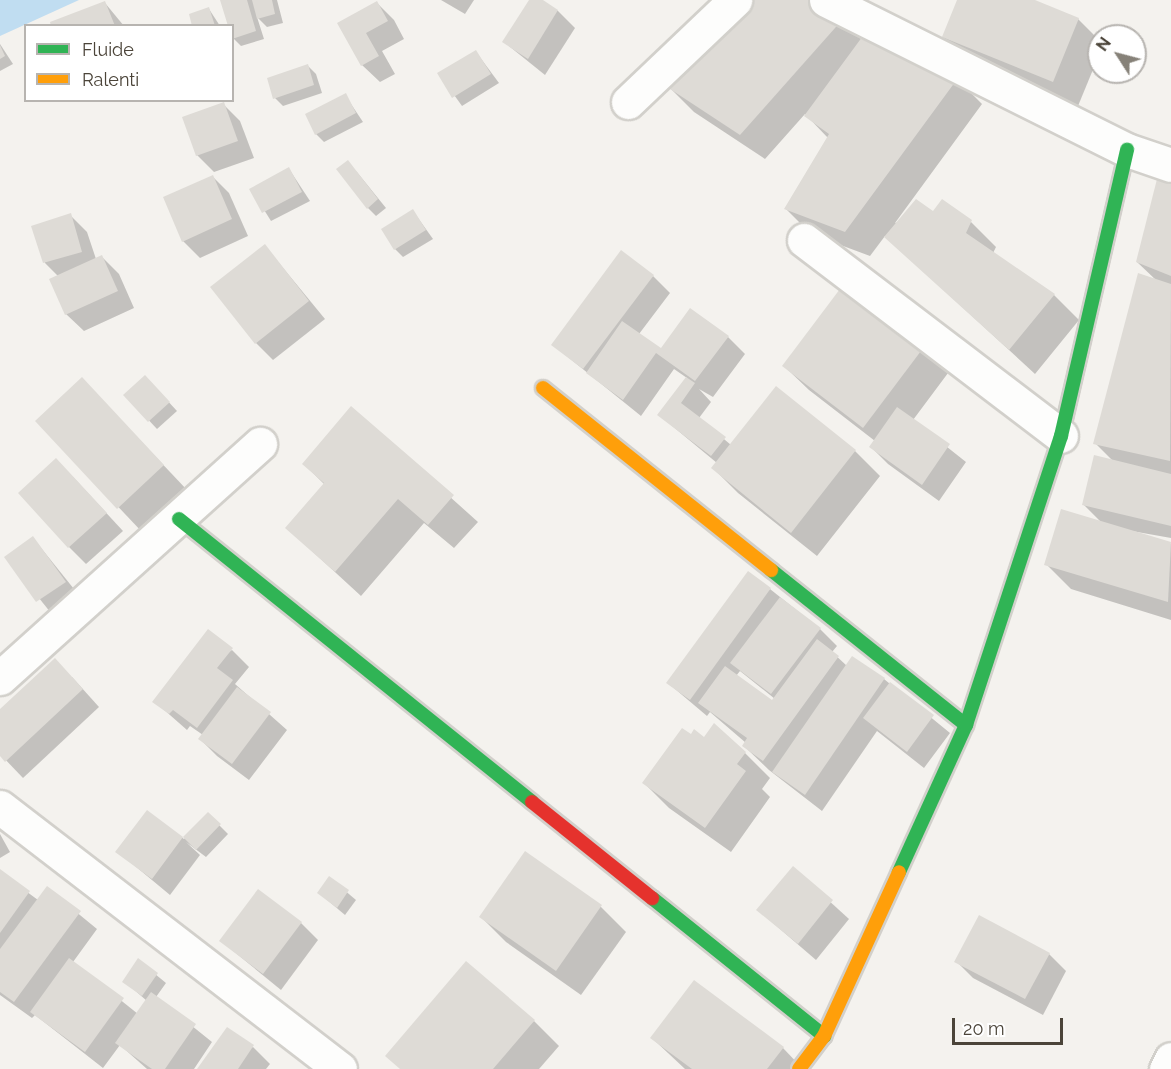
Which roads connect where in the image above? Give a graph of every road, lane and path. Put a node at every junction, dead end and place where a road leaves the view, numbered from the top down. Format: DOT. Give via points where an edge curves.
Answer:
graph roads {
  1 [pos="735,0"];
  2 [pos="826,0"];
  3 [pos="628,102"];
  4 [pos="1127,150"];
  5 [pos="1171,165"];
  6 [pos="804,240"];
  7 [pos="543,388"];
  8 [pos="1061,436"];
  9 [pos="260,444"];
  10 [pos="179,519"];
  11 [pos="0,678"];
  12 [pos="966,725"];
  13 [pos="0,807"];
  14 [pos="824,1036"];
  15 [pos="1171,1059"];
  16 [pos="340,1069"];
  17 [pos="799,1069"];
  18 [pos="1166,1069"];
  1 -- 3 [label="street"];
  2 -- 4 [label="street"];
  4 -- 5 [label="street"];
  4 -- 8 [label="street"];
  6 -- 8 [label="street"];
  7 -- 12 [label="street"];
  8 -- 12 [label="street"];
  9 -- 10 [label="street"];
  10 -- 11 [label="street"];
  10 -- 14 [label="street"];
  12 -- 14 [label="street"];
  13 -- 16 [label="street"];
  14 -- 17 [label="street"];
  15 -- 18 [label="street"];
}
